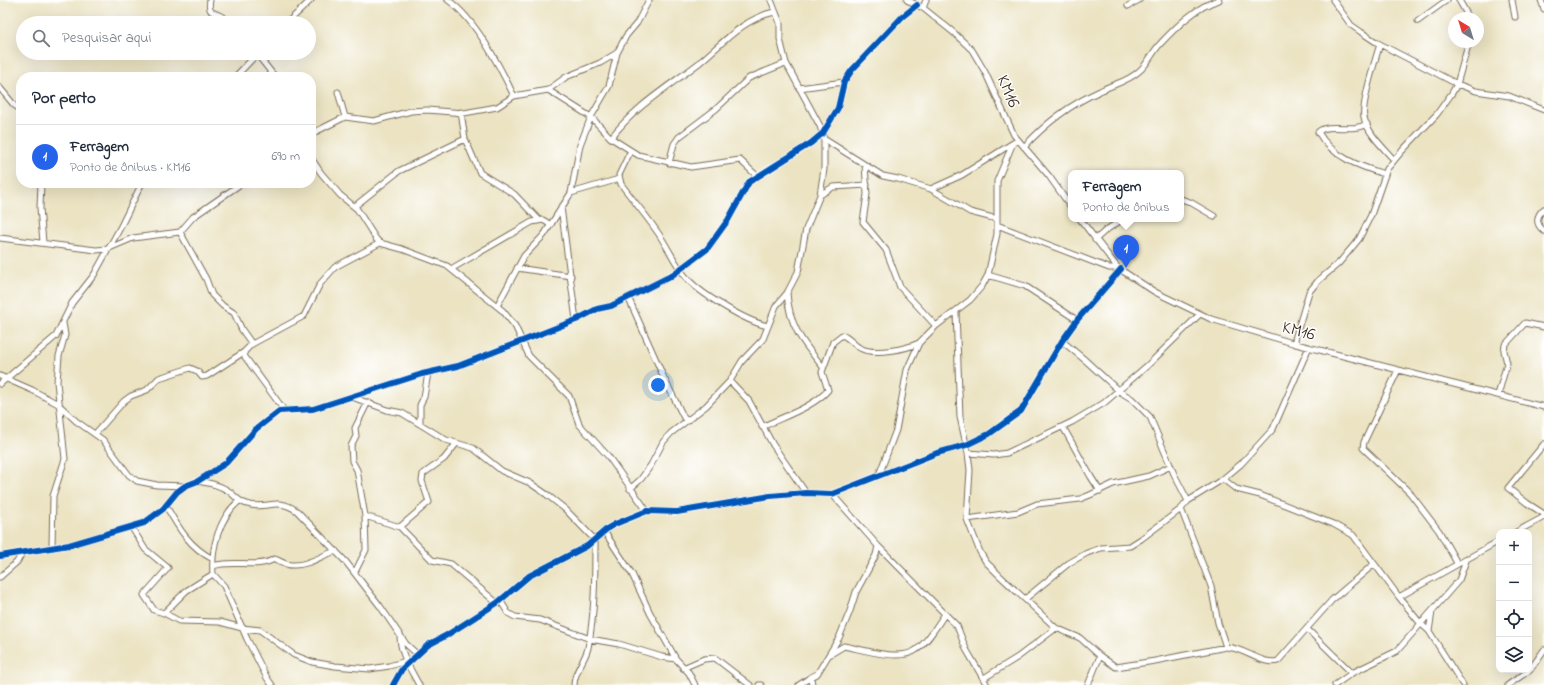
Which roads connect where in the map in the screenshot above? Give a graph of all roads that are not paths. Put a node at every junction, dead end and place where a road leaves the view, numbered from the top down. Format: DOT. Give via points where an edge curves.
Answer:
graph roads {
  1 [pos="210,0"];
  2 [pos="311,0"];
  3 [pos="448,0"];
  4 [pos="649,0"];
  5 [pos="771,0"];
  6 [pos="907,0"];
  7 [pos="926,0"];
  8 [pos="1139,0"];
  9 [pos="1219,0"];
  10 [pos="1333,0"];
  11 [pos="1447,0"];
  12 [pos="1460,0"];
  13 [pos="1512,0"];
  14 [pos="1541,0"];
  15 [pos="917,4"];
  16 [pos="1128,6"];
  17 [pos="923,8"];
  18 [pos="1544,9"];
  19 [pos="774,12"];
  20 [pos="1466,12"];
  21 [pos="222,16"];
  22 [pos="294,16"];
  23 [pos="1515,18"];
  24 [pos="1418,21"];
  25 [pos="1380,44"];
  26 [pos="1467,48"];
  27 [pos="617,53"];
  28 [pos="251,60"];
  29 [pos="262,60"];
  30 [pos="786,63"];
  31 [pos="240,72"];
  32 [pos="271,72"];
  33 [pos="844,82"];
  34 [pos="1456,84"];
  35 [pos="0,88"];
  36 [pos="799,88"];
  37 [pos="548,90"];
  38 [pos="338,92"];
  39 [pos="514,96"];
  40 [pos="16,106"];
  41 [pos="1544,110"];
  42 [pos="461,112"];
  43 [pos="345,117"];
  44 [pos="592,117"];
  45 [pos="1367,124"];
  46 [pos="316,132"];
  47 [pos="823,136"];
  48 [pos="611,138"];
  49 [pos="465,139"];
  50 [pos="1016,142"];
  51 [pos="1024,147"];
  52 [pos="630,152"];
  53 [pos="1394,160"];
  54 [pos="669,164"];
  55 [pos="316,165"];
  56 [pos="865,165"];
  57 [pos="1384,174"];
  58 [pos="757,176"];
  59 [pos="619,179"];
  60 [pos="867,185"];
  61 [pos="41,188"];
  62 [pos="140,188"];
  63 [pos="235,188"];
  64 [pos="931,189"];
  65 [pos="571,193"];
  66 [pos="820,195"];
  67 [pos="1184,200"];
  68 [pos="1068,203"];
  69 [pos="355,206"];
  70 [pos="561,207"];
  71 [pos="1544,209"];
  72 [pos="1214,216"];
  73 [pos="997,219"];
  74 [pos="540,220"];
  75 [pos="1082,222"];
  76 [pos="1118,222"];
  77 [pos="551,225"];
  78 [pos="997,225"];
  79 [pos="1544,231"];
  80 [pos="180,232"];
  81 [pos="0,238"];
  82 [pos="1095,240"];
  83 [pos="42,242"];
  84 [pos="380,242"];
  85 [pos="107,250"];
  86 [pos="517,268"];
  87 [pos="451,269"];
  88 [pos="680,269"];
  89 [pos="1120,269"];
  90 [pos="988,275"];
  91 [pos="571,276"];
  92 [pos="787,293"];
  93 [pos="628,297"];
  94 [pos="497,306"];
  95 [pos="956,312"];
  96 [pos="1200,314"];
  97 [pos="576,320"];
  98 [pos="1077,320"];
  99 [pos="63,322"];
  100 [pos="768,326"];
  101 [pos="936,326"];
  102 [pos="1544,327"];
  103 [pos="522,341"];
  104 [pos="1062,342"];
  105 [pos="919,343"];
  106 [pos="252,344"];
  107 [pos="1296,344"];
  108 [pos="1309,347"];
  109 [pos="244,352"];
  110 [pos="823,368"];
  111 [pos="1398,370"];
  112 [pos="428,373"];
  113 [pos="0,376"];
  114 [pos="6,379"];
  115 [pos="730,381"];
  116 [pos="0,384"];
  117 [pos="1119,391"];
  118 [pos="1498,395"];
  119 [pos="351,397"];
  120 [pos="368,402"];
  121 [pos="58,404"];
  122 [pos="1544,407"];
  123 [pos="284,410"];
  124 [pos="687,421"];
  125 [pos="420,424"];
  126 [pos="762,427"];
  127 [pos="1063,427"];
  128 [pos="95,434"];
  129 [pos="456,444"];
  130 [pos="1544,444"];
  131 [pos="966,445"];
  132 [pos="968,453"];
  133 [pos="1171,466"];
  134 [pos="879,475"];
  135 [pos="1222,479"];
  136 [pos="198,481"];
  137 [pos="185,486"];
  138 [pos="630,489"];
  139 [pos="1100,491"];
  140 [pos="806,493"];
  141 [pos="832,494"];
  142 [pos="239,501"];
  143 [pos="1188,501"];
  144 [pos="166,506"];
  145 [pos="1181,509"];
  146 [pos="647,511"];
  147 [pos="1544,514"];
  148 [pos="365,516"];
  149 [pos="1544,517"];
  150 [pos="967,519"];
  151 [pos="400,527"];
  152 [pos="132,528"];
  153 [pos="1522,529"];
  154 [pos="604,531"];
  155 [pos="595,540"];
  156 [pos="1496,543"];
  157 [pos="878,546"];
  158 [pos="52,548"];
  159 [pos="336,551"];
  160 [pos="22,553"];
  161 [pos="0,556"];
  162 [pos="1467,558"];
  163 [pos="212,559"];
  164 [pos="1457,563"];
  165 [pos="1374,564"];
  166 [pos="213,566"];
  167 [pos="355,572"];
  168 [pos="213,574"];
  169 [pos="0,577"];
  170 [pos="1399,597"];
  171 [pos="1025,599"];
  172 [pos="498,602"];
  173 [pos="1432,612"];
  174 [pos="164,613"];
  175 [pos="945,614"];
  176 [pos="1420,623"];
  177 [pos="242,628"];
  178 [pos="1056,628"];
  179 [pos="1307,629"];
  180 [pos="1429,631"];
  181 [pos="400,636"];
  182 [pos="590,639"];
  183 [pos="1226,647"];
  184 [pos="1544,650"];
  185 [pos="416,654"];
  186 [pos="827,656"];
  187 [pos="1100,656"];
  188 [pos="676,659"];
  189 [pos="407,662"];
  190 [pos="683,668"];
  191 [pos="1352,673"];
  192 [pos="812,677"];
  193 [pos="984,678"];
  194 [pos="272,685"];
  195 [pos="393,685"];
  196 [pos="419,685"];
  197 [pos="574,685"];
  198 [pos="695,685"];
  199 [pos="750,685"];
  200 [pos="799,685"];
  201 [pos="812,685"];
  202 [pos="987,685"];
  203 [pos="1088,685"];
  204 [pos="1335,685"];
  205 [pos="1463,685"];
  206 [pos="1508,685"];
  1 -- 21 [label="street" via="210,11"];
  2 -- 22 [label="street"];
  3 -- 39 [label="street" via="470,20 505,76"];
  4 -- 27 [label="street"];
  5 -- 19 [label="street"];
  6 -- 15 [label="street, KM16"];
  7 -- 17 [label="street"];
  8 -- 16 [label="street"];
  9 -- 51 [label="street" via="1202,6 1185,20 1161,43 1140,72 1100,91 1058,116"];
  10 -- 25 [label="street" via="1351,25"];
  11 -- 24 [label="street"];
  12 -- 20 [label="street"];
  13 -- 23 [label="street"];
  14 -- 18 [label="street"];
  15 -- 17 [label="street, KM16"];
  15 -- 33 [label="street" via="860,61"];
  17 -- 50 [label="street, KM16" via="954,32 979,59"];
  19 -- 30 [label="street" via="780,23 780,39"];
  19 -- 48 [label="street" via="733,32 623,122"];
  25 -- 34 [label="street"];
  25 -- 45 [label="street" via="1363,112"];
  26 -- 34 [label="street"];
  27 -- 37 [label="street" via="566,77"];
  27 -- 44 [label="street" via="610,81"];
  28 -- 31 [label="street"];
  29 -- 32 [label="street"];
  30 -- 36 [label="street"];
  30 -- 54 [label="street" via="749,78 716,109 679,137 674,144"];
  33 -- 36 [label="street"];
  33 -- 47 [label="street" via="838,108"];
  34 -- 41 [label="street" via="1476,91 1509,96"];
  34 -- 53 [label="street" via="1437,114"];
  35 -- 40 [label="street"];
  36 -- 47 [label="street"];
  37 -- 39 [label="street"];
  37 -- 44 [label="street"];
  38 -- 43 [label="street"];
  39 -- 42 [label="street" via="497,107"];
  42 -- 43 [label="street" via="411,111 374,121"];
  42 -- 49 [label="street"];
  43 -- 46 [label="street"];
  44 -- 48 [label="street"];
  44 -- 65 [label="street" via="577,155"];
  45 -- 53 [label="street"];
  45 -- 57 [label="street" via="1361,128 1326,128 1318,132 1342,157"];
  47 -- 56 [label="street"];
  47 -- 58 [label="street"];
  47 -- 66 [label="street" via="824,169"];
  48 -- 52 [label="street"];
  49 -- 69 [label="street" via="399,171"];
  49 -- 74 [label="street" via="480,173 514,194"];
  50 -- 51 [label="street, KM16"];
  50 -- 64 [label="street" via="962,175"];
  50 -- 73 [label="street" via="997,181"];
  51 -- 68 [label="street, KM16"];
  52 -- 54 [label="street"];
  52 -- 59 [label="street"];
  53 -- 57 [label="street"];
  54 -- 58 [label="street" via="697,167 740,160"];
  55 -- 69 [label="street" via="335,190"];
  56 -- 60 [label="street"];
  56 -- 64 [label="street" via="882,176"];
  57 -- 107 [label="street" via="1376,202 1359,239 1339,264 1309,292 1295,339"];
  58 -- 88 [label="street" via="746,185 728,220 707,249"];
  59 -- 65 [label="street"];
  59 -- 88 [label="street" via="656,229"];
  60 -- 66 [label="street" via="833,187"];
  60 -- 101 [label="street" via="863,222 886,250 900,287"];
  61 -- 83 [label="street"];
  62 -- 85 [label="street"];
  63 -- 80 [label="street" via="193,217"];
  64 -- 73 [label="street" via="970,212"];
  65 -- 70 [label="street"];
  66 -- 92 [label="street" via="806,229 798,272"];
  67 -- 72 [label="street"];
  69 -- 84 [label="street" via="374,237"];
  70 -- 77 [label="street"];
  70 -- 91 [label="street"];
  71 -- 79 [label="street" via="1537,222"];
  73 -- 78 [label="street"];
  74 -- 77 [label="street"];
  74 -- 87 [label="street" via="524,226"];
  75 -- 82 [label="street, KM16"];
  76 -- 82 [label="street"];
  77 -- 86 [label="street" via="529,249"];
  78 -- 89 [label="street" via="1109,268"];
  78 -- 90 [label="street"];
  80 -- 85 [label="street" via="133,238"];
  80 -- 106 [label="street" via="212,295 234,313"];
  81 -- 83 [label="street"];
  82 -- 89 [label="street, KM16"];
  83 -- 85 [label="street"];
  84 -- 87 [label="street"];
  84 -- 106 [label="street" via="335,267 320,284 304,316"];
  85 -- 99 [label="street" via="94,275 72,303"];
  86 -- 91 [label="street"];
  86 -- 94 [label="street"];
  87 -- 94 [label="street"];
  88 -- 93 [label="street"];
  88 -- 100 [label="street" via="686,278 711,298 755,324"];
  89 -- 96 [label="street, KM16" via="1155,292"];
  89 -- 98 [label="street"];
  90 -- 95 [label="street" via="970,300"];
  90 -- 98 [label="street" via="1025,286"];
  91 -- 97 [label="street"];
  92 -- 100 [label="street" via="776,306"];
  92 -- 110 [label="street" via="793,326"];
  93 -- 97 [label="street" via="611,306 593,310"];
  93 -- 124 [label="street" via="664,378"];
  94 -- 103 [label="street" via="509,317"];
  95 -- 101 [label="street"];
  95 -- 131 [label="street" via="960,417"];
  96 -- 107 [label="street, KM16" via="1232,327"];
  96 -- 117 [label="street"];
  97 -- 103 [label="street"];
  98 -- 104 [label="street"];
  99 -- 114 [label="street" via="51,341 30,356"];
  99 -- 121 [label="street" via="65,335 57,368"];
  100 -- 115 [label="street" via="762,339 742,361"];
  101 -- 105 [label="street"];
  102 -- 118 [label="street" via="1525,323 1505,345 1507,363"];
  103 -- 112 [label="street" via="458,366"];
  103 -- 138 [label="street" via="529,356 566,393 579,424 608,456"];
  104 -- 117 [label="street"];
  104 -- 131 [label="street" via="1021,411 990,434"];
  105 -- 110 [label="street" via="900,350 867,351 860,349 842,335 832,342 829,358"];
  105 -- 134 [label="street" via="907,370 896,430"];
  106 -- 109 [label="street"];
  107 -- 108 [label="street, KM16"];
  108 -- 111 [label="street, KM16"];
  108 -- 135 [label="street" via="1273,429 1249,456"];
  109 -- 123 [label="street" via="245,357"];
  109 -- 128 [label="street" via="207,376 202,377 190,368 159,378 147,390 124,401"];
  110 -- 126 [label="street" via="828,390 824,395"];
  111 -- 118 [label="street, KM16"];
  111 -- 164 [label="street" via="1364,442 1364,448 1410,493 1439,531"];
  112 -- 119 [label="street"];
  112 -- 125 [label="street" via="420,405"];
  113 -- 114 [label="street"];
  114 -- 116 [label="street"];
  114 -- 121 [label="street"];
  115 -- 124 [label="street"];
  115 -- 126 [label="street" via="749,401"];
  117 -- 127 [label="street" via="1084,416"];
  117 -- 133 [label="street" via="1132,399 1150,417"];
  118 -- 122 [label="street, KM16"];
  119 -- 120 [label="street"];
  119 -- 123 [label="street" via="313,410"];
  120 -- 125 [label="street" via="402,413"];
  120 -- 148 [label="street" via="355,428 356,436 351,446"];
  121 -- 128 [label="street"];
  121 -- 158 [label="street" via="65,459 53,496"];
  123 -- 136 [label="street" via="263,422 226,463"];
  124 -- 138 [label="street" via="663,442 651,465"];
  125 -- 129 [label="street"];
  126 -- 140 [label="street"];
  127 -- 132 [label="street" via="1007,453"];
  127 -- 139 [label="street"];
  128 -- 137 [label="street" via="106,443 129,475 137,481 156,485"];
  129 -- 151 [label="street" via="444,459 423,474 422,481 429,502"];
  129 -- 155 [label="street" via="473,448 505,473 536,487 565,509"];
  130 -- 147 [label="street" via="1508,488"];
  131 -- 132 [label="street"];
  131 -- 134 [label="street"];
  132 -- 150 [label="street" via="970,470"];
  133 -- 139 [label="street" via="1149,476 1113,484"];
  133 -- 143 [label="street"];
  134 -- 141 [label="street"];
  135 -- 143 [label="street"];
  135 -- 165 [label="street" via="1236,488 1260,495 1348,532 1358,539"];
  136 -- 137 [label="street"];
  136 -- 142 [label="street" via="211,483 229,491"];
  137 -- 144 [label="street"];
  138 -- 146 [label="street"];
  139 -- 150 [label="street" via="1069,501 1037,504 1018,512"];
  140 -- 141 [label="street"];
  140 -- 146 [label="street" via="763,497 677,512"];
  141 -- 157 [label="street"];
  142 -- 159 [label="street" via="254,506 279,503 292,507"];
  142 -- 163 [label="street" via="228,513 216,540"];
  143 -- 145 [label="street"];
  144 -- 152 [label="street" via="144,523"];
  144 -- 163 [label="street" via="187,540"];
  145 -- 171 [label="street" via="1130,546 1101,548 1077,558"];
  145 -- 183 [label="street" via="1211,586 1218,623"];
  146 -- 154 [label="street"];
  148 -- 151 [label="street"];
  148 -- 167 [label="street" via="366,550"];
  149 -- 153 [label="street"];
  150 -- 171 [label="street" via="986,562"];
  151 -- 172 [label="street" via="432,560 451,564"];
  152 -- 158 [label="street"];
  152 -- 174 [label="street" via="145,549 168,568 144,595 151,608"];
  154 -- 155 [label="street"];
  154 -- 188 [label="street" via="632,574"];
  155 -- 172 [label="street" via="578,552 529,576"];
  155 -- 182 [label="street" via="595,595"];
  156 -- 162 [label="street"];
  157 -- 175 [label="street"];
  157 -- 186 [label="street" via="876,555 856,592 839,638"];
  158 -- 160 [label="street"];
  159 -- 166 [label="street" via="311,562 294,565 282,564 274,559 268,562 233,562"];
  159 -- 167 [label="street"];
  160 -- 161 [label="street"];
  160 -- 169 [label="street" via="17,562"];
  162 -- 164 [label="street"];
  162 -- 173 [label="street" via="1461,577"];
  163 -- 166 [label="street"];
  164 -- 170 [label="street"];
  165 -- 170 [label="street"];
  165 -- 179 [label="street" via="1341,591"];
  166 -- 168 [label="street"];
  167 -- 181 [label="street"];
  168 -- 174 [label="street" via="186,591"];
  168 -- 177 [label="street" via="224,586"];
  170 -- 176 [label="street"];
  171 -- 178 [label="street"];
  172 -- 182 [label="street" via="508,613 516,617 540,620"];
  172 -- 185 [label="street"];
  173 -- 176 [label="street"];
  173 -- 180 [label="street"];
  174 -- 177 [label="street" via="179,621 220,622"];
  175 -- 186 [label="street" via="921,645 912,652 882,654 844,646"];
  175 -- 193 [label="street" via="957,626 966,649"];
  176 -- 180 [label="street"];
  176 -- 191 [label="street" via="1393,654"];
  177 -- 189 [label="street" via="260,630 294,655 312,662 370,669"];
  177 -- 194 [label="street" via="266,678"];
  178 -- 187 [label="street" via="1080,638"];
  178 -- 193 [label="street" via="1018,657"];
  179 -- 183 [label="street" via="1280,660 1275,662"];
  179 -- 191 [label="street"];
  180 -- 205 [label="street"];
  181 -- 185 [label="street"];
  181 -- 189 [label="street"];
  182 -- 188 [label="street"];
  182 -- 197 [label="street" via="575,676"];
  183 -- 187 [label="street" via="1121,667 1116,667"];
  184 -- 206 [label="street" via="1530,670"];
  185 -- 189 [label="street"];
  186 -- 192 [label="street" via="817,674"];
  187 -- 203 [label="street"];
  188 -- 190 [label="street"];
  189 -- 195 [label="street"];
  189 -- 196 [label="street"];
  190 -- 198 [label="street"];
  190 -- 199 [label="street" via="704,659 715,658"];
  191 -- 204 [label="street"];
  192 -- 200 [label="street"];
  192 -- 201 [label="street"];
  193 -- 202 [label="street"];
}
